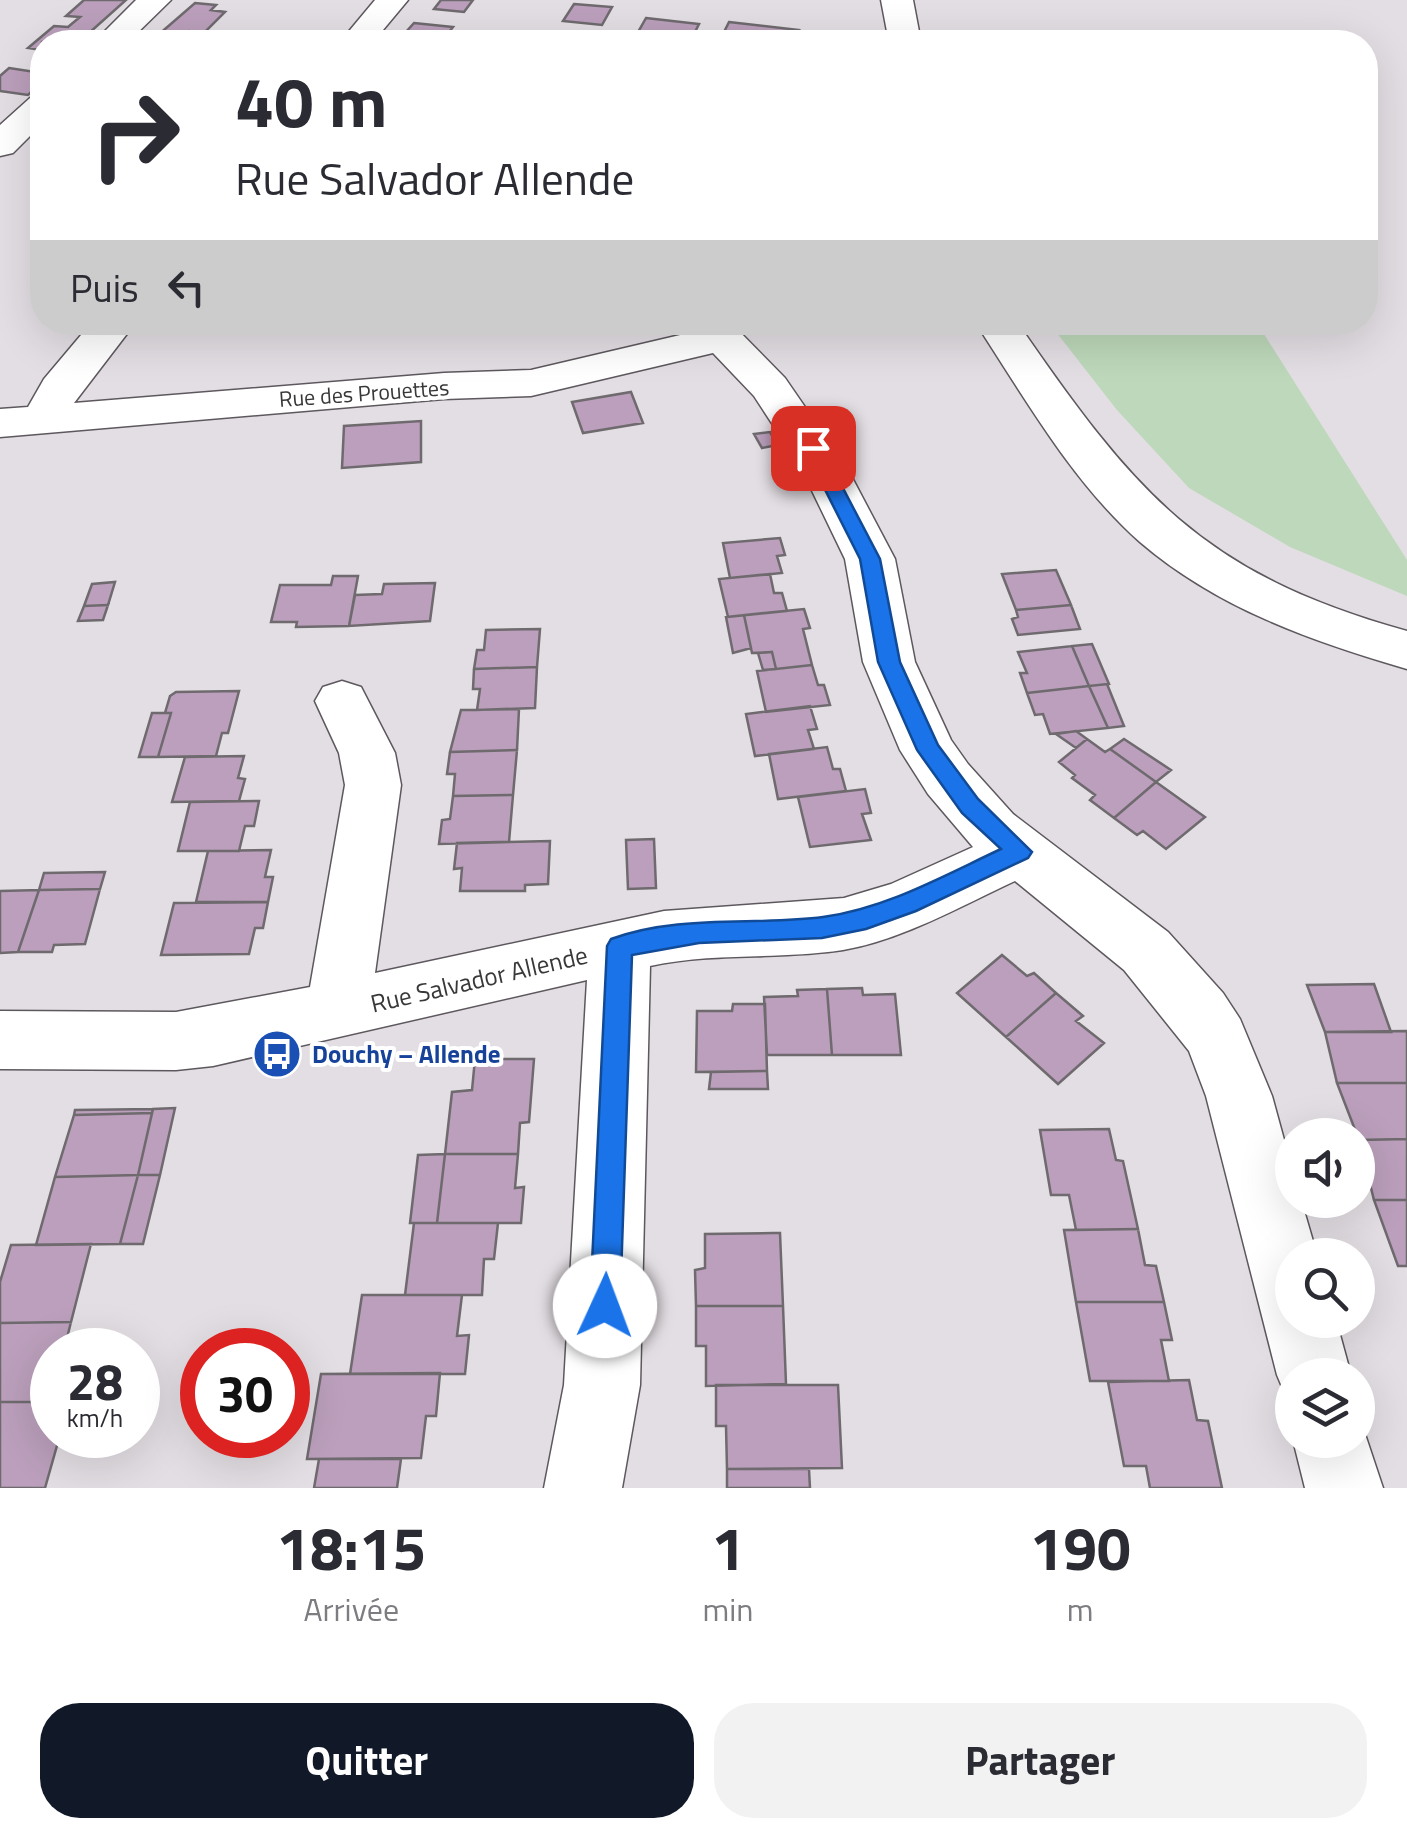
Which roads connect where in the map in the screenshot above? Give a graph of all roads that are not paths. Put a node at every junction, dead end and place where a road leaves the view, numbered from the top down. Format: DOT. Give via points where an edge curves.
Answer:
graph roads {
  1 [pos="155,0"];
  2 [pos="392,0"];
  3 [pos="897,0"];
  4 [pos="123,30"];
  5 [pos="366,30"];
  6 [pos="903,30"];
  7 [pos="29,113"];
  8 [pos="0,144"];
  9 [pos="104,335"];
  10 [pos="698,335"];
  11 [pos="720,335"];
  12 [pos="1006,335"];
  13 [pos="46,419"];
  14 [pos="0,422"];
  15 [pos="1407,650"];
  16 [pos="342,701"];
  17 [pos="1020,852"];
  18 [pos="620,946"];
  19 [pos="338,1011"];
  20 [pos="0,1040"];
  21 [pos="1277,1238"];
  22 [pos="1336,1458"];
  23 [pos="583,1488"];
  24 [pos="1344,1488"];
  1 -- 4 [label="street"];
  2 -- 5 [label="street"];
  3 -- 6 [label="street"];
  7 -- 8 [label="street"];
  9 -- 13 [label="street" via="59,388"];
  10 -- 13 [label="street, Rue des Prouettes" via="531,384"];
  11 -- 17 [label="street" via="770,387 813,448 870,559 889,662 928,750 970,806"];
  12 -- 15 [label="street" via="1127,501 1182,549 1261,597"];
  13 -- 14 [label="street, Rue des Prouettes"];
  16 -- 19 [label="street, Rue Salvador Allende" via="367,752 374,785"];
  17 -- 18 [label="street, Rue Salvador Allende" via="855,921"];
  17 -- 21 [label="street" via="1146,951 1209,1026 1240,1096"];
  18 -- 19 [label="street, Rue Salvador Allende"];
  18 -- 23 [label="street, Rue Salvador Allende" via="602,1385"];
  19 -- 20 [label="street, Rue Salvador Allende" via="176,1041"];
  22 -- 24 [label="street"];
}
